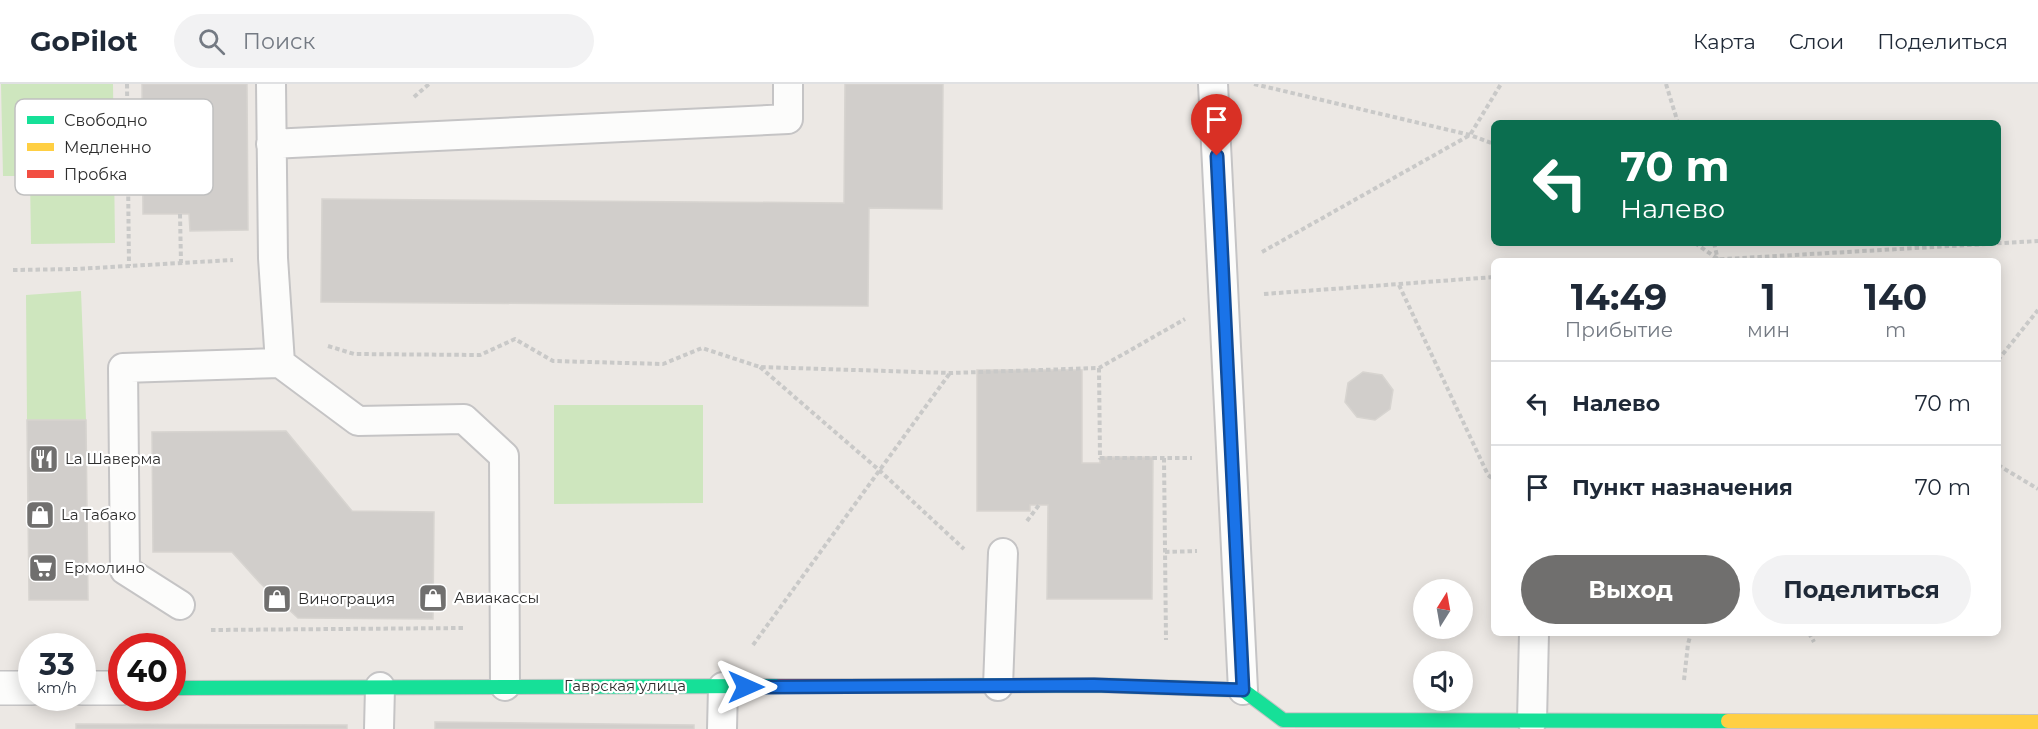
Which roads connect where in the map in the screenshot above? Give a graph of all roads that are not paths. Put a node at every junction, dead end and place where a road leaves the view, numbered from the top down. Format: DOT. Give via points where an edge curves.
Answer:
graph roads {
  1 [pos="271,84"];
  2 [pos="788,84"];
  3 [pos="1213,84"];
  4 [pos="271,144"];
  5 [pos="279,363"];
  6 [pos="1004,553"];
  7 [pos="180,605"];
  8 [pos="1534,636"];
  9 [pos="505,686"];
  10 [pos="998,686"];
  11 [pos="380,687"];
  12 [pos="723,687"];
  13 [pos="0,688"];
  14 [pos="18,688"];
  15 [pos="186,688"];
  16 [pos="1243,690"];
  17 [pos="1532,721"];
  18 [pos="2038,722"];
  19 [pos="1680,725"];
  20 [pos="379,729"];
  21 [pos="722,729"];
  1 -- 4 [label="lane"];
  2 -- 4 [label="lane" via="788,119"];
  3 -- 16 [label="lane"];
  4 -- 5 [label="lane"];
  5 -- 7 [label="lane" via="123,368 125,570"];
  5 -- 9 [label="lane" via="358,421 464,419 504,456"];
  6 -- 10 [label="lane"];
  8 -- 17 [label="lane"];
  9 -- 11 [label="street, Гаврская улица"];
  9 -- 12 [label="street, Гаврская улица"];
  10 -- 12 [label="street, Гаврская улица"];
  10 -- 16 [label="street, Гаврская улица"];
  11 -- 15 [label="street, Гаврская улица"];
  11 -- 20 [label="lane"];
  12 -- 21 [label="lane"];
  13 -- 14 [label="street"];
  16 -- 17 [label="street" via="1283,720"];
  17 -- 19 [label="street"];
  18 -- 19 [label="street"];
}
